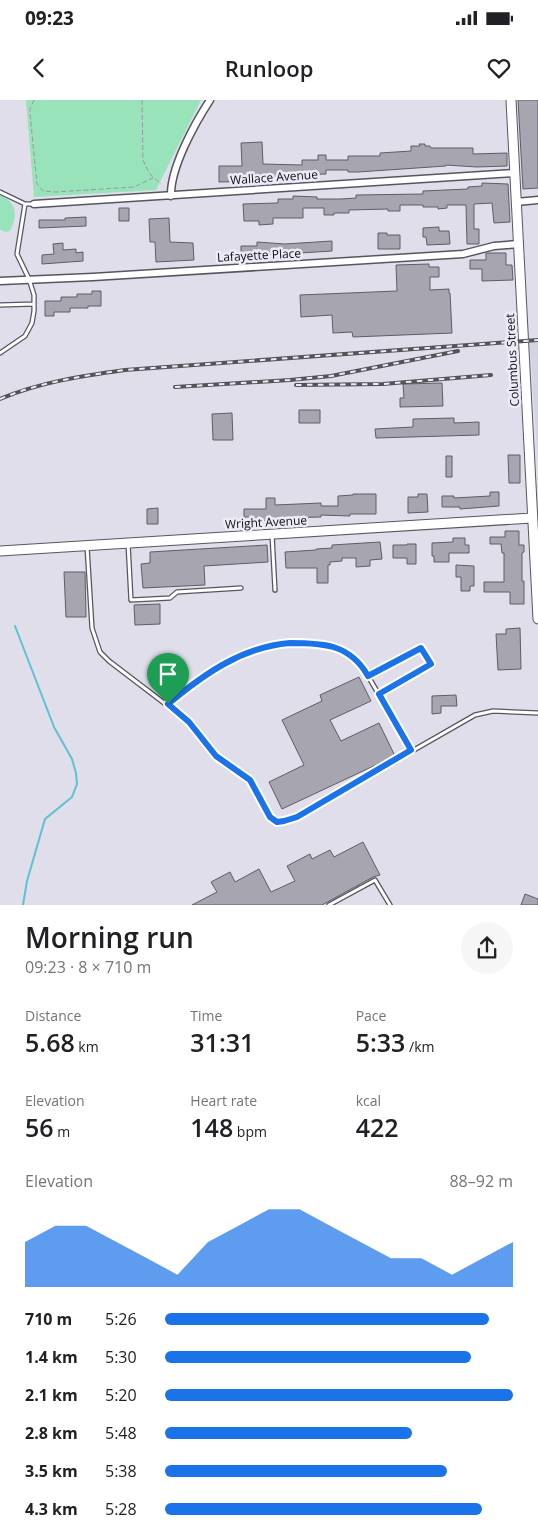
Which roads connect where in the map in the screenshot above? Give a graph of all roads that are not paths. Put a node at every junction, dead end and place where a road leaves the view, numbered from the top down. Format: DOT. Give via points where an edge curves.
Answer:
graph roads {
  1 [pos="210,100"];
  2 [pos="511,100"];
  3 [pos="515,173"];
  4 [pos="0,192"];
  5 [pos="171,196"];
  6 [pos="538,200"];
  7 [pos="516,202"];
  8 [pos="25,204"];
  9 [pos="34,204"];
  10 [pos="518,244"];
  11 [pos="29,279"];
  12 [pos="0,281"];
  13 [pos="34,304"];
  14 [pos="0,305"];
  15 [pos="0,353"];
  16 [pos="532,518"];
  17 [pos="272,534"];
  18 [pos="128,542"];
  19 [pos="87,545"];
  20 [pos="0,551"];
  21 [pos="241,588"];
  22 [pos="275,590"];
  23 [pos="538,602"];
  24 [pos="538,619"];
  25 [pos="368,676"];
  26 [pos="379,694"];
  27 [pos="168,704"];
  28 [pos="538,713"];
  29 [pos="411,750"];
  30 [pos="338,900"];
  31 [pos="329,905"];
  32 [pos="340,905"];
  33 [pos="390,905"];
  1 -- 5 [label="street" via="175,170"];
  2 -- 3 [label="street, Columbus Street"];
  3 -- 5 [label="street, Wallace Avenue"];
  3 -- 7 [label="street, Columbus Street"];
  4 -- 8 [label="lane"];
  5 -- 9 [label="street, Wallace Avenue"];
  6 -- 7 [label="street"];
  7 -- 10 [label="street, Columbus Street"];
  8 -- 9 [label="lane"];
  8 -- 11 [label="lane" via="17,254"];
  10 -- 11 [label="street, Lafayette Place" via="463,254"];
  10 -- 16 [label="street, Columbus Street"];
  11 -- 12 [label="street, Lafayette Place"];
  11 -- 13 [label="lane"];
  13 -- 14 [label="lane"];
  13 -- 15 [label="lane" via="32,323 25,336"];
  16 -- 17 [label="street, Wright Avenue"];
  16 -- 23 [label="street, Columbus Street"];
  17 -- 18 [label="street, Wright Avenue"];
  17 -- 22 [label="lane"];
  18 -- 19 [label="street, Wright Avenue"];
  18 -- 21 [label="lane" via="132,600 170,598 176,592"];
  19 -- 20 [label="street, Wright Avenue"];
  19 -- 27 [label="lane" via="92,628 100,652"];
  23 -- 24 [label="street, Columbus Street"];
  25 -- 26 [label="lane"];
  25 -- 26 [label="lane" via="421,648 431,664"];
  25 -- 27 [label="lane" via="356,659 334,647 312,643 274,645 231,659 193,683"];
  26 -- 29 [label="lane"];
  27 -- 29 [label="lane" via="189,722 216,756 250,780 264,808 277,822 297,817"];
  28 -- 29 [label="lane" via="483,712"];
  30 -- 31 [label="lane"];
  30 -- 32 [label="lane"];
  30 -- 33 [label="lane" via="375,880"];
}
